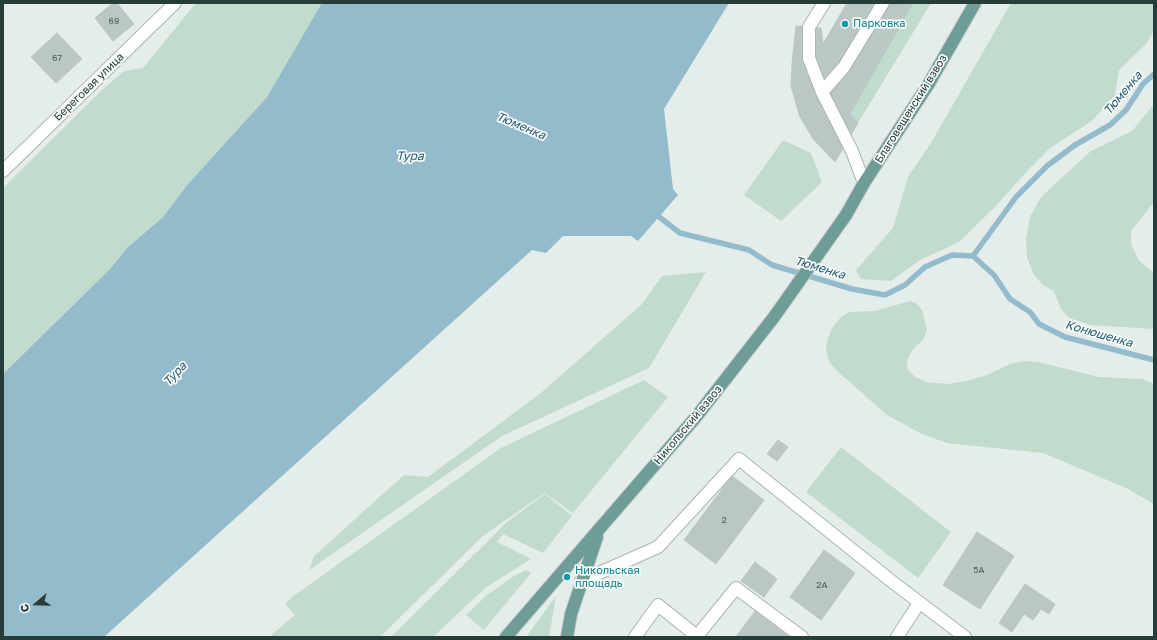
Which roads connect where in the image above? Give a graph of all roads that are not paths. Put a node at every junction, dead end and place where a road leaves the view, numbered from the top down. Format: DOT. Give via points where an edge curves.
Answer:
graph roads {
  1 [pos="175,3"];
  2 [pos="824,3"];
  3 [pos="883,3"];
  4 [pos="975,3"];
  5 [pos="822,92"];
  6 [pos="3,171"];
  7 [pos="864,183"];
  8 [pos="846,215"];
  9 [pos="599,530"];
  10 [pos="581,582"];
  11 [pos="919,603"];
  12 [pos="506,637"];
  13 [pos="567,637"];
  14 [pos="635,637"];
  15 [pos="697,637"];
  16 [pos="802,637"];
  17 [pos="897,637"];
  18 [pos="965,637"];
  1 -- 6 [label="street, Береговая улица"];
  2 -- 5 [label="street" via="809,27 809,58"];
  3 -- 5 [label="street" via="844,67"];
  4 -- 7 [label="main road, Благовещенский взвоз" via="928,85"];
  5 -- 7 [label="street" via="852,151"];
  7 -- 8 [label="main road, Благовещенский взвоз"];
  8 -- 9 [label="main road, Никольский взвоз" via="774,317 696,417"];
  9 -- 10 [label="main road"];
  9 -- 12 [label="main road, Никольский взвоз"];
  10 -- 11 [label="street" via="658,547 740,459"];
  10 -- 13 [label="main road" via="570,614"];
  11 -- 17 [label="street"];
  11 -- 18 [label="street"];
  14 -- 15 [label="street" via="658,605"];
  15 -- 16 [label="street" via="736,588"];
}
